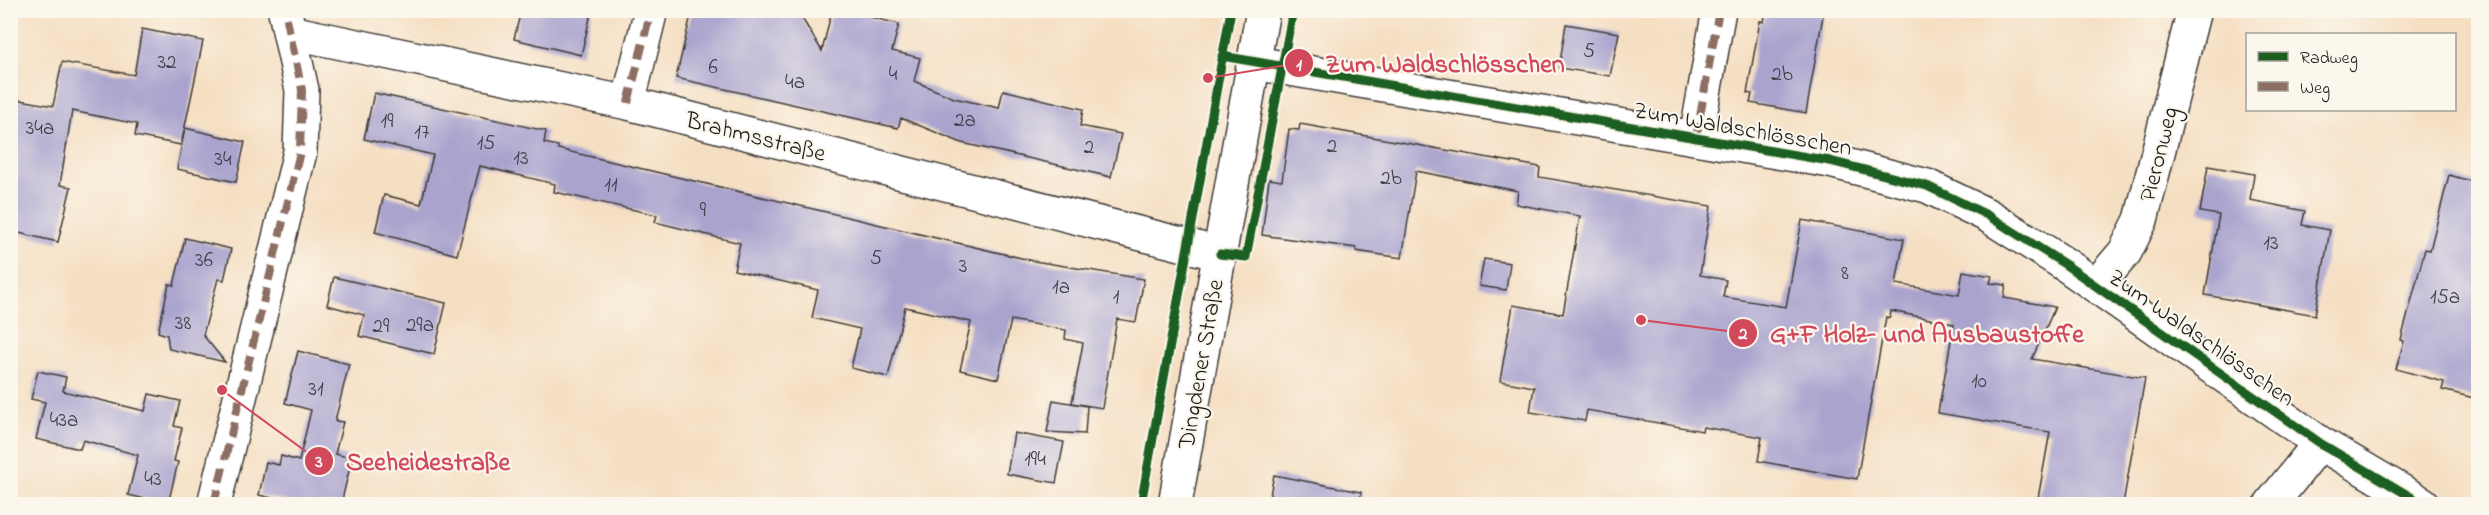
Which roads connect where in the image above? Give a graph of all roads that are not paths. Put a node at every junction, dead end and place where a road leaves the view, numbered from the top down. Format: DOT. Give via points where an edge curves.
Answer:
graph roads {
  1 [pos="651,10"];
  2 [pos="1263,10"];
  3 [pos="1719,10"];
  4 [pos="2194,10"];
  5 [pos="287,21"];
  6 [pos="1254,63"];
  7 [pos="628,103"];
  8 [pos="1696,138"];
  9 [pos="1220,254"];
  10 [pos="2096,286"];
  11 [pos="2320,443"];
  12 [pos="214,504"];
  13 [pos="1175,504"];
  14 [pos="2271,504"];
  15 [pos="2423,504"];
  1 -- 7 [label="street"];
  2 -- 6 [label="street, Dingdener Straße"];
  3 -- 8 [label="street"];
  4 -- 10 [label="street, Pieronweg" via="2141,220 2125,252"];
  5 -- 7 [label="street, Brahmsstraße"];
  5 -- 12 [label="street" via="302,90 300,152"];
  6 -- 8 [label="street, Zum Waldschlösschen"];
  6 -- 9 [label="street, Dingdener Straße"];
  7 -- 9 [label="street, Brahmsstraße"];
  8 -- 10 [label="street, Zum Waldschlösschen" via="1830,161 1927,186 1988,215"];
  9 -- 13 [label="street, Dingdener Straße"];
  10 -- 11 [label="street, Zum Waldschlösschen"];
  11 -- 14 [label="street"];
  11 -- 15 [label="street, Zum Waldschlösschen"];
}
